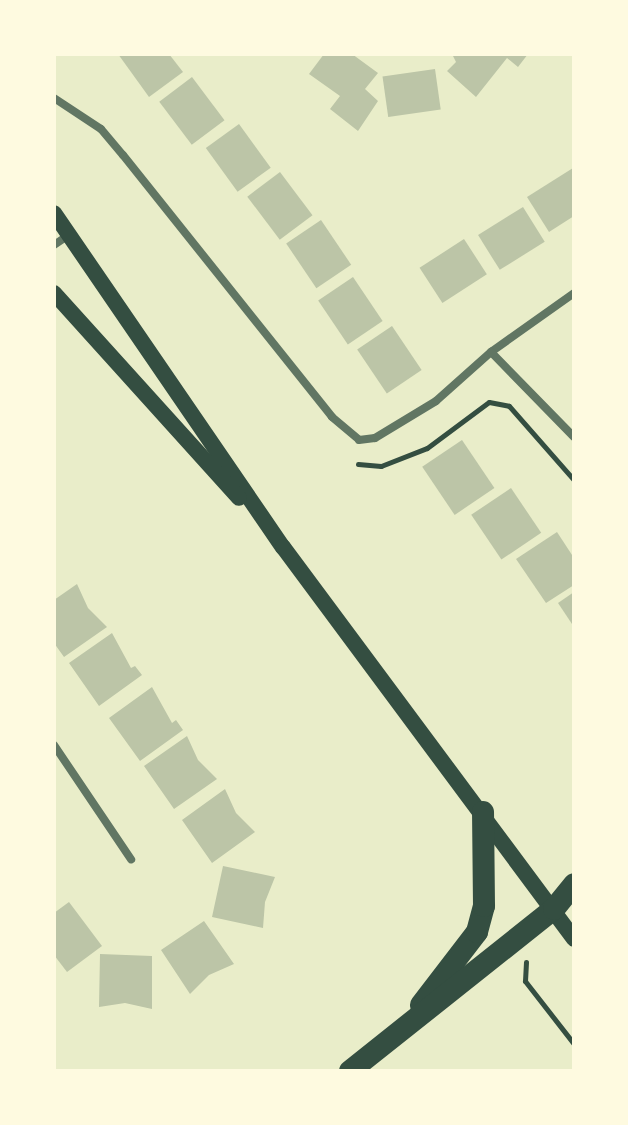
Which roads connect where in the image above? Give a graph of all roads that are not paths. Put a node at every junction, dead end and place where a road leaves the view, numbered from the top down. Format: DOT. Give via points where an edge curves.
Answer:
graph roads {
  1 [pos="54,98"];
  2 [pos="54,213"];
  3 [pos="69,235"];
  4 [pos="54,245"];
  5 [pos="54,293"];
  6 [pos="574,293"];
  7 [pos="491,352"];
  8 [pos="574,437"];
  9 [pos="283,547"];
  10 [pos="54,745"];
  11 [pos="483,812"];
  12 [pos="131,859"];
  13 [pos="574,884"];
  14 [pos="554,909"];
  15 [pos="574,939"];
  16 [pos="401,1032"];
  17 [pos="350,1071"];
  1 -- 7 [label="street" via="116,146 332,417 359,440 375,438 436,401"];
  2 -- 3 [label="main road"];
  3 -- 4 [label="street"];
  3 -- 9 [label="main road"];
  5 -- 9 [label="main road"];
  6 -- 7 [label="street"];
  7 -- 8 [label="street"];
  9 -- 11 [label="main road"];
  10 -- 12 [label="street"];
  11 -- 14 [label="main road"];
  11 -- 16 [label="highway" via="484,906 477,932"];
  13 -- 14 [label="highway"];
  14 -- 15 [label="main road"];
  14 -- 16 [label="highway"];
  16 -- 17 [label="highway"];
}
